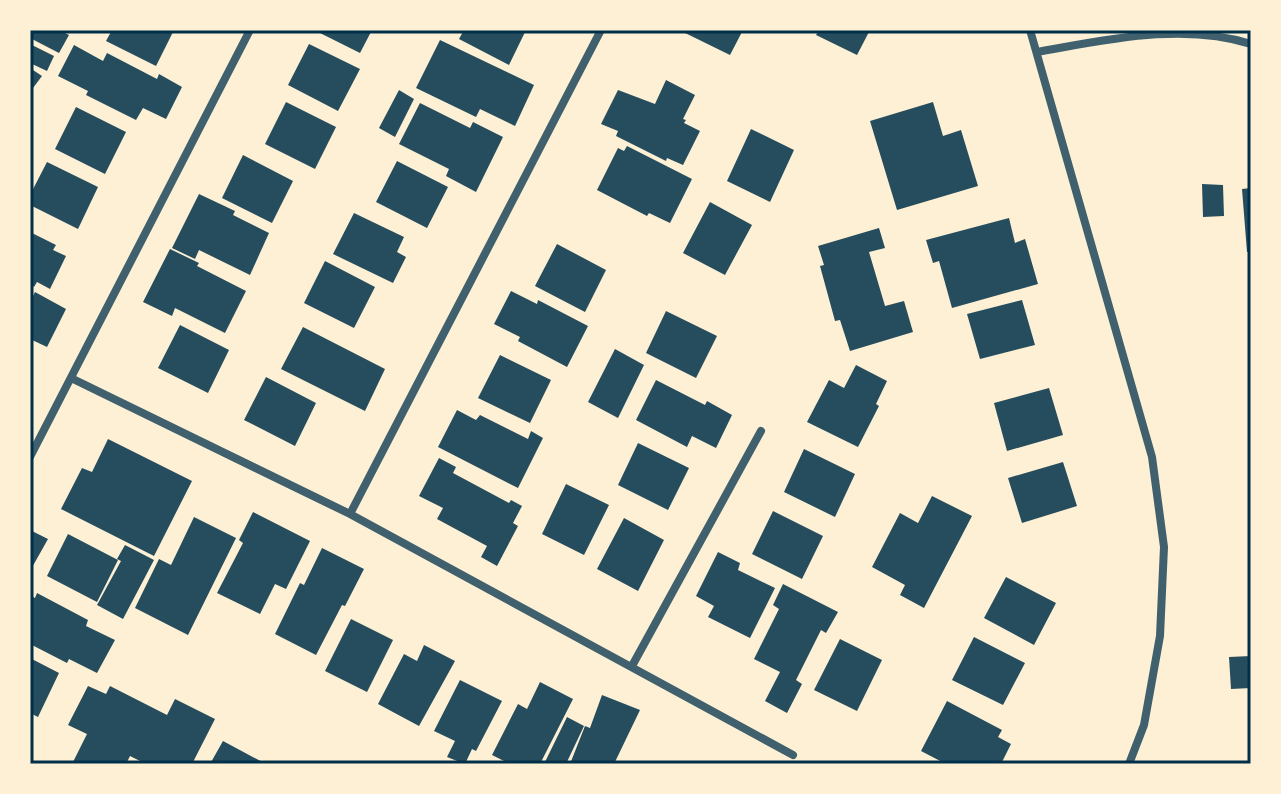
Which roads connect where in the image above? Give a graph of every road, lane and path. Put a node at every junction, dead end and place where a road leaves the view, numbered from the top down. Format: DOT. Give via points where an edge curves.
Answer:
graph roads {
  1 [pos="250,30"];
  2 [pos="601,30"];
  3 [pos="1030,30"];
  4 [pos="1251,44"];
  5 [pos="1037,52"];
  6 [pos="71,378"];
  7 [pos="761,431"];
  8 [pos="30,457"];
  9 [pos="350,514"];
  10 [pos="632,666"];
  11 [pos="793,755"];
  12 [pos="1129,764"];
  1 -- 6 [label="street"];
  2 -- 9 [label="street"];
  3 -- 5 [label="street"];
  4 -- 5 [label="street" via="1197,33 1111,39"];
  5 -- 12 [label="street" via="1152,457 1164,547 1160,636 1144,725"];
  6 -- 8 [label="street"];
  6 -- 9 [label="street"];
  7 -- 10 [label="street"];
  9 -- 10 [label="street"];
  10 -- 11 [label="street"];
}
